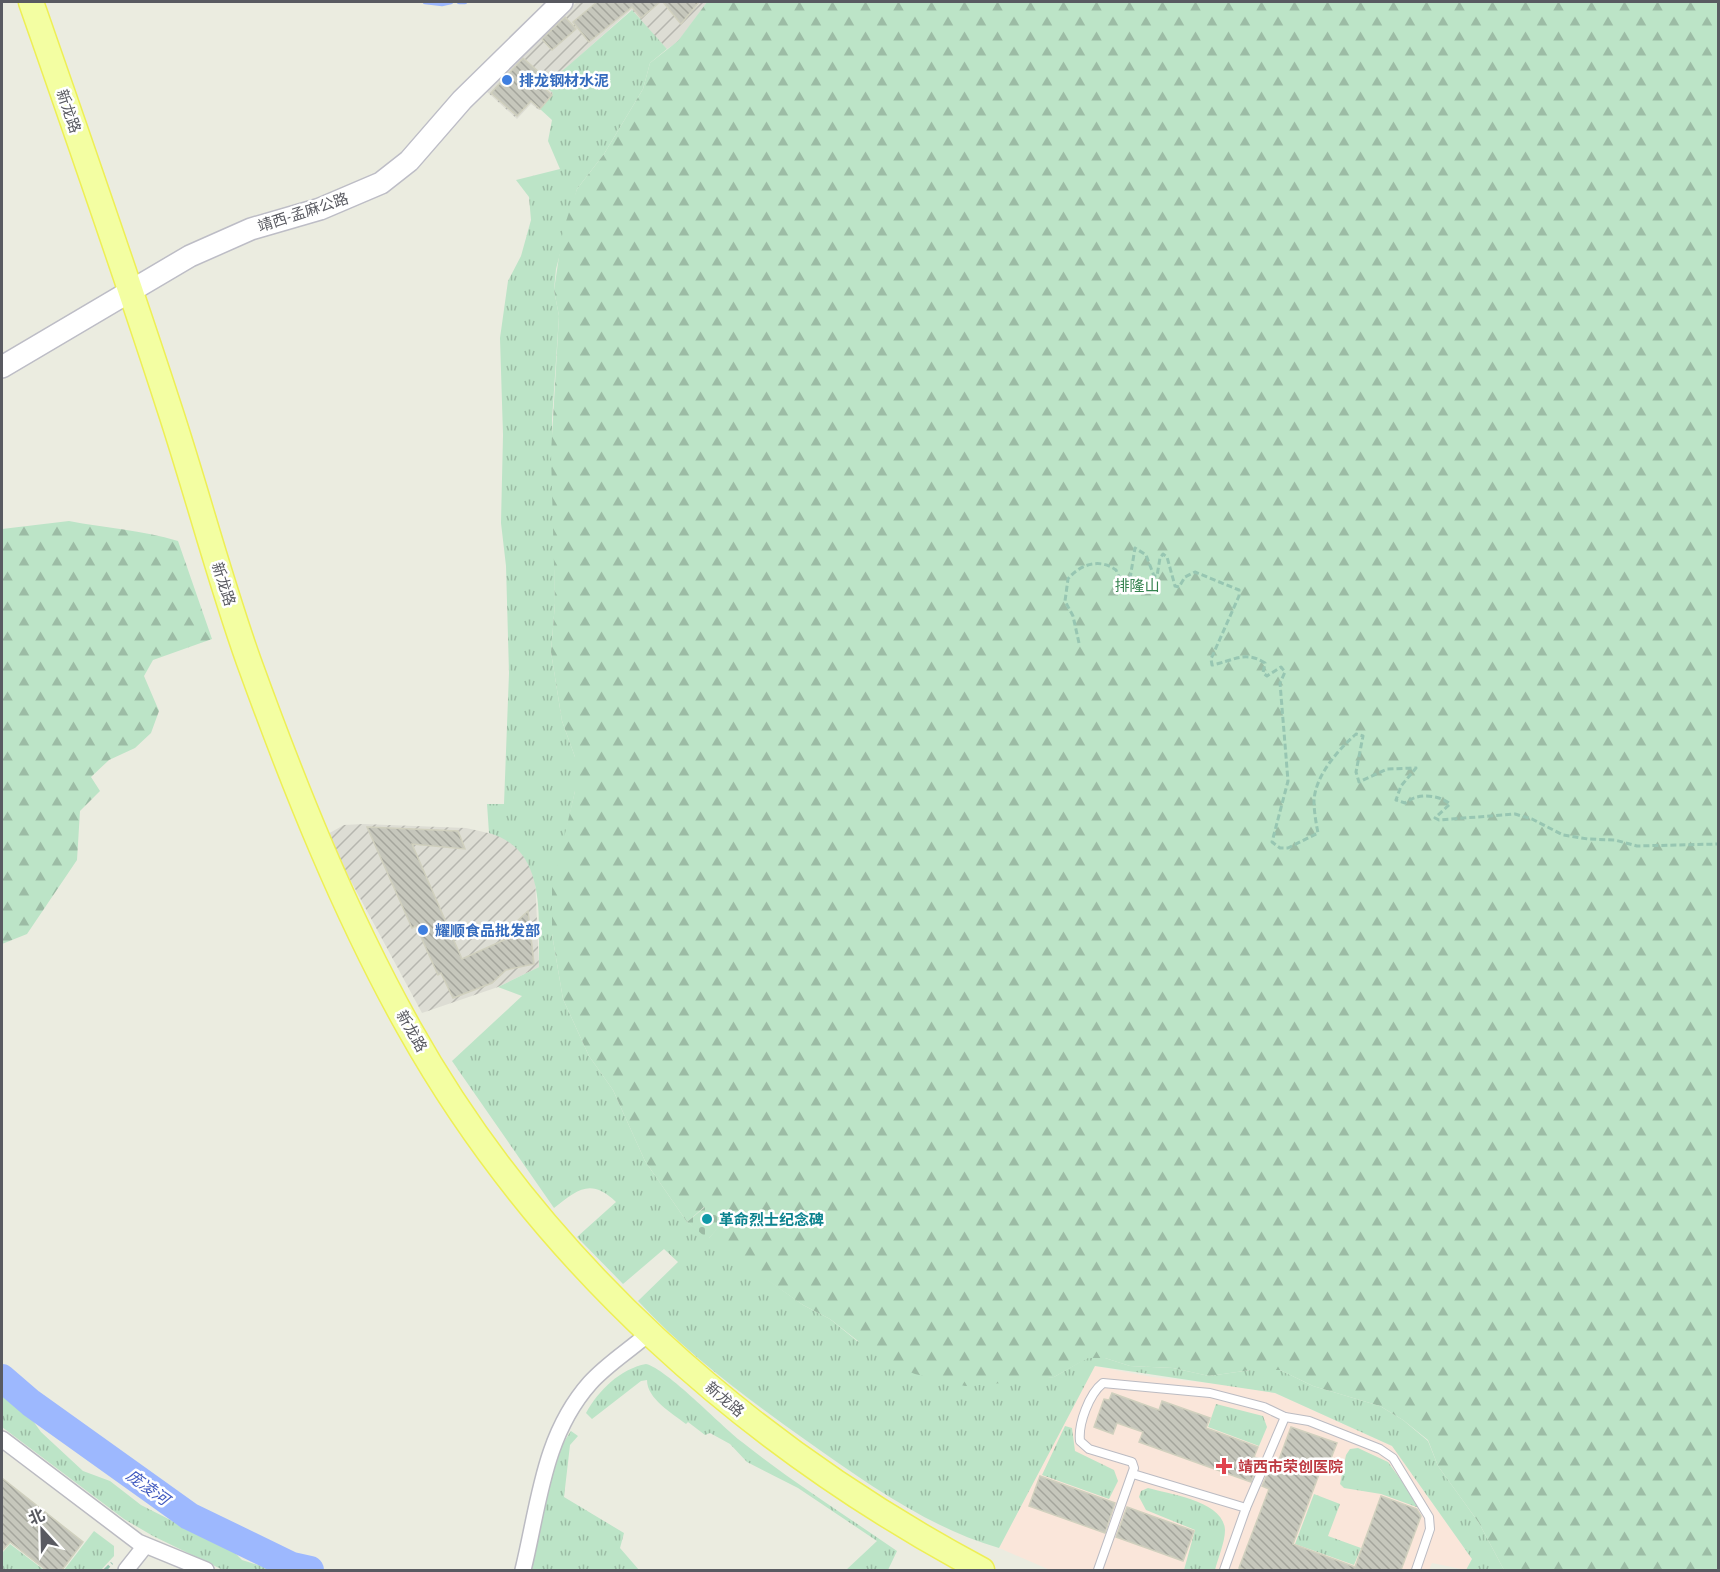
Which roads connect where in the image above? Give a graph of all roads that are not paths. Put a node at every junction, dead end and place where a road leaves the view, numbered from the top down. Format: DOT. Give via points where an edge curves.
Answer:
graph roads {
  1 [pos="31,2"];
  2 [pos="562,2"];
  3 [pos="130,289"];
  4 [pos="2,367"];
  5 [pos="647,1335"];
  6 [pos="1285,1417"];
  7 [pos="2,1439"];
  8 [pos="1133,1474"];
  9 [pos="1246,1508"];
  10 [pos="145,1546"];
  11 [pos="122,1564"];
  12 [pos="206,1570"];
  13 [pos="523,1570"];
  14 [pos="964,1570"];
  15 [pos="982,1570"];
  16 [pos="1098,1570"];
  17 [pos="1224,1570"];
  18 [pos="1416,1570"];
  1 -- 3 [label="main road, 新龙路"];
  2 -- 3 [label="main road, 靖西-孟麻公路" via="392,175 350,197 217,243"];
  3 -- 4 [label="main road, 靖西-孟麻公路"];
  3 -- 5 [label="main road, 新龙路" via="134,323 226,610 280,761 334,892 403,1030 447,1102 530,1215 616,1311"];
  5 -- 13 [label="street" via="591,1382 563,1420 541,1484"];
  5 -- 14 [label="main road, 新龙路" via="739,1421 892,1530"];
  5 -- 15 [label="main road, 新龙路" via="771,1437 898,1524"];
  6 -- 8 [label="lane" via="1264,1407 1210,1393 1103,1383 1096,1389 1078,1430 1080,1442 1089,1449 1132,1462"];
  6 -- 9 [label="lane"];
  6 -- 18 [label="lane" via="1309,1421 1393,1458 1429,1517 1430,1529"];
  7 -- 10 [label="street"];
  8 -- 9 [label="lane"];
  8 -- 16 [label="lane"];
  9 -- 17 [label="lane"];
  10 -- 11 [label="street"];
  10 -- 12 [label="street"];
}
